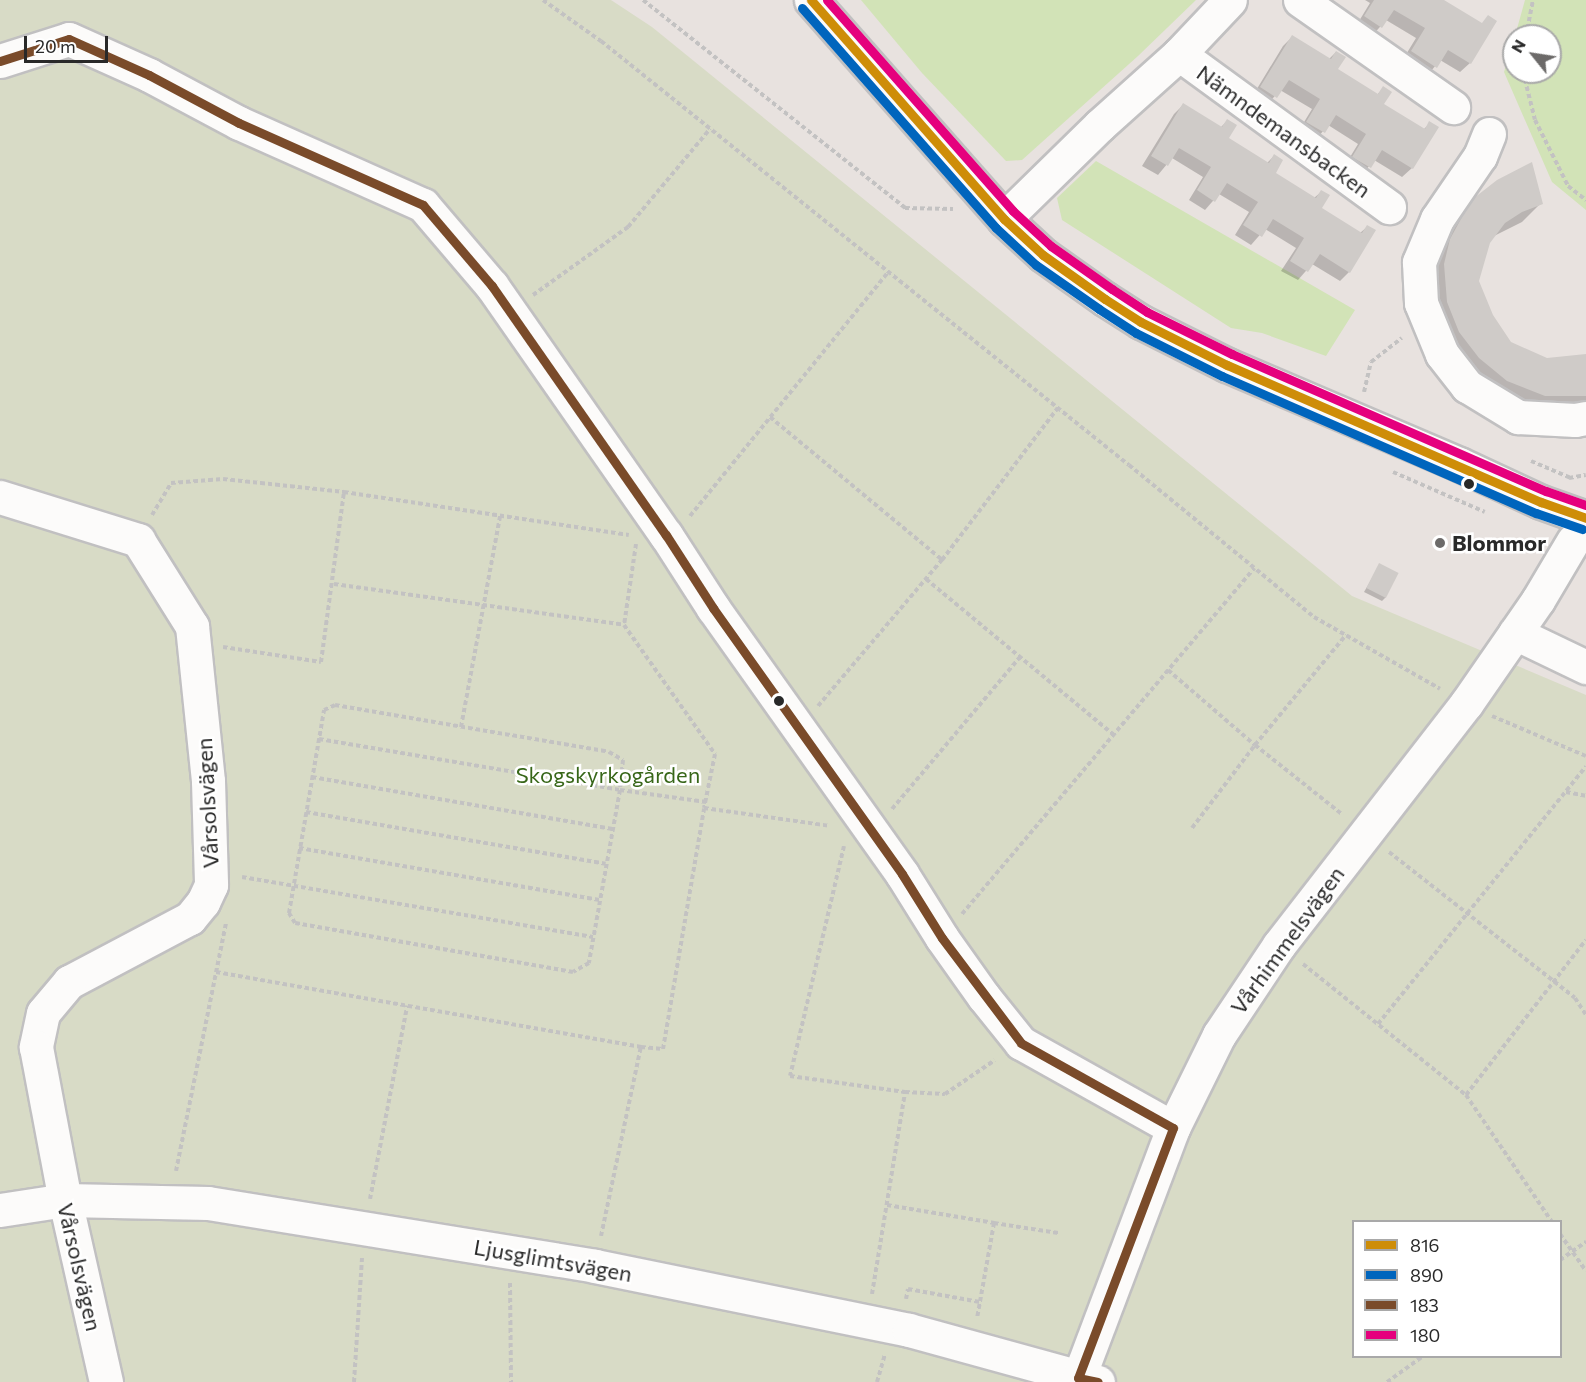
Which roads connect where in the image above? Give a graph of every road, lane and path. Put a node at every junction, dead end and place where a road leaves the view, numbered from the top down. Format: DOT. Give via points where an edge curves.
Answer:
graph roads {
  1 [pos="543,0"];
  2 [pos="642,0"];
  3 [pos="811,0"];
  4 [pos="1230,0"];
  5 [pos="1300,0"];
  6 [pos="1533,0"];
  7 [pos="1528,24"];
  8 [pos="1179,54"];
  9 [pos="0,61"];
  10 [pos="1526,84"];
  11 [pos="1453,107"];
  12 [pos="710,129"];
  13 [pos="1489,134"];
  14 [pos="1586,200"];
  15 [pos="1389,207"];
  16 [pos="962,209"];
  17 [pos="1004,219"];
  18 [pos="888,272"];
  19 [pos="510,312"];
  20 [pos="1431,328"];
  21 [pos="1352,391"];
  22 [pos="1058,408"];
  23 [pos="770,417"];
  24 [pos="1586,418"];
  25 [pos="1527,460"];
  26 [pos="1586,483"];
  27 [pos="344,492"];
  28 [pos="0,497"];
  29 [pos="500,516"];
  30 [pos="1579,529"];
  31 [pos="138,540"];
  32 [pos="670,541"];
  33 [pos="942,560"];
  34 [pos="1254,568"];
  35 [pos="926,579"];
  36 [pos="334,584"];
  37 [pos="483,607"];
  38 [pos="624,625"];
  39 [pos="1515,633"];
  40 [pos="1346,635"];
  41 [pos="194,643"];
  42 [pos="1020,657"];
  43 [pos="1586,667"];
  44 [pos="1466,704"];
  45 [pos="461,727"];
  46 [pos="799,728"];
  47 [pos="1114,735"];
  48 [pos="319,739"];
  49 [pos="1586,756"];
  50 [pos="1586,766"];
  51 [pos="312,777"];
  52 [pos="620,790"];
  53 [pos="1566,792"];
  54 [pos="1586,796"];
  55 [pos="706,802"];
  56 [pos="704,808"];
  57 [pos="306,812"];
  58 [pos="1192,828"];
  59 [pos="613,829"];
  60 [pos="860,830"];
  61 [pos="299,848"];
  62 [pos="606,864"];
  63 [pos="293,884"];
  64 [pos="211,885"];
  65 [pos="600,900"];
  66 [pos="228,915"];
  67 [pos="593,937"];
  68 [pos="942,938"];
  69 [pos="1586,940"];
  70 [pos="1279,945"];
  71 [pos="216,972"];
  72 [pos="407,1006"];
  73 [pos="1378,1024"];
  74 [pos="1021,1043"];
  75 [pos="641,1047"];
  76 [pos="905,1092"];
  77 [pos="1466,1095"];
  78 [pos="1173,1128"];
  79 [pos="65,1200"];
  80 [pos="169,1203"];
  81 [pos="887,1205"];
  82 [pos="0,1210"];
  83 [pos="1551,1220"];
  84 [pos="994,1223"];
  85 [pos="364,1228"];
  86 [pos="1058,1233"];
  87 [pos="1562,1237"];
  88 [pos="1586,1242"];
  89 [pos="510,1252"];
  90 [pos="1572,1252"];
  91 [pos="1562,1259"];
  92 [pos="595,1266"];
  93 [pos="1586,1271"];
  94 [pos="980,1302"];
  95 [pos="868,1322"];
  96 [pos="900,1329"];
  97 [pos="971,1348"];
  98 [pos="1420,1358"];
  99 [pos="1084,1381"];
  100 [pos="106,1382"];
  101 [pos="354,1382"];
  102 [pos="511,1382"];
  103 [pos="1387,1382"];
  1 -- 12 [label="path" via="601,40"];
  2 -- 16 [label="path" via="905,208"];
  3 -- 17 [label="street"];
  4 -- 8 [label="street, Nämndemansbacken"];
  5 -- 11 [label="street"];
  6 -- 7 [label="path"];
  8 -- 15 [label="street, Nämndemansbacken"];
  8 -- 17 [label="street, Nämndemansbacken" via="1100,124"];
  9 -- 19 [label="street" via="69,39 149,75 239,123 423,205"];
  10 -- 14 [label="path" via="1535,120 1568,186"];
  12 -- 18 [label="path"];
  12 -- 19 [label="path" via="628,227"];
  13 -- 20 [label="street" via="1480,156 1437,219 1419,262 1421,303"];
  17 -- 30 [label="street" via="1043,255 1141,322 1227,365 1541,502"];
  18 -- 22 [label="path"];
  18 -- 23 [label="path"];
  19 -- 32 [label="street"];
  20 -- 21 [label="path" via="1398,339 1371,362 1363,395"];
  20 -- 24 [label="street" via="1442,354 1467,386 1518,417"];
  22 -- 33 [label="path"];
  22 -- 34 [label="path"];
  23 -- 32 [label="path"];
  23 -- 33 [label="path"];
  25 -- 26 [label="path"];
  27 -- 29 [label="path"];
  27 -- 31 [label="path" via="223,479 171,483"];
  27 -- 36 [label="path"];
  28 -- 31 [label="street"];
  29 -- 37 [label="path"];
  29 -- 38 [label="path" via="637,535"];
  30 -- 39 [label="street, Vårhimmelsvägen"];
  31 -- 41 [label="street, Vårsolsvägen" via="192,627"];
  32 -- 46 [label="street" via="712,608"];
  33 -- 35 [label="path"];
  34 -- 40 [label="path" via="1314,617"];
  34 -- 47 [label="path"];
  35 -- 42 [label="path"];
  35 -- 46 [label="path"];
  36 -- 37 [label="path"];
  36 -- 41 [label="path" via="321,662"];
  37 -- 38 [label="path"];
  37 -- 45 [label="path"];
  38 -- 55 [label="path" via="715,754"];
  39 -- 43 [label="street"];
  39 -- 44 [label="street, Vårhimmelsvägen"];
  40 -- 44 [label="path"];
  40 -- 58 [label="path"];
  41 -- 64 [label="street, Vårsolsvägen" via="208,781"];
  42 -- 47 [label="path"];
  42 -- 60 [label="path"];
  44 -- 49 [label="path"];
  44 -- 70 [label="street, Vårhimmelsvägen"];
  45 -- 48 [label="path" via="335,705 324,710"];
  45 -- 52 [label="path" via="609,752 623,760"];
  46 -- 60 [label="street"];
  47 -- 68 [label="path"];
  48 -- 51 [label="path"];
  48 -- 52 [label="path"];
  50 -- 53 [label="path"];
  51 -- 57 [label="path"];
  51 -- 59 [label="path"];
  52 -- 55 [label="path"];
  52 -- 59 [label="path"];
  53 -- 54 [label="path"];
  53 -- 73 [label="path"];
  55 -- 56 [label="path"];
  56 -- 60 [label="path"];
  56 -- 75 [label="path" via="663,1049"];
  57 -- 61 [label="path"];
  57 -- 62 [label="path"];
  59 -- 62 [label="path"];
  60 -- 68 [label="street"];
  60 -- 76 [label="path" via="790,1076"];
  61 -- 63 [label="path"];
  61 -- 65 [label="path"];
  62 -- 65 [label="path"];
  63 -- 64 [label="path" via="236,876 232,893"];
  63 -- 67 [label="path"];
  63 -- 67 [label="path" via="289,913 295,923 573,972 589,963"];
  64 -- 79 [label="street, Vårsolsvägen" via="190,918 69,982 43,1013 36,1047"];
  65 -- 67 [label="path"];
  66 -- 71 [label="path"];
  68 -- 74 [label="street"];
  69 -- 77 [label="path"];
  70 -- 73 [label="path"];
  70 -- 78 [label="street, Vårhimmelsvägen" via="1219,1035"];
  71 -- 72 [label="path"];
  71 -- 80 [label="path"];
  72 -- 75 [label="path"];
  72 -- 85 [label="path"];
  73 -- 77 [label="path"];
  74 -- 76 [label="path" via="945,1094"];
  74 -- 78 [label="street"];
  75 -- 92 [label="path"];
  76 -- 81 [label="path"];
  77 -- 83 [label="path"];
  78 -- 99 [label="street, Vårhimmelsvägen"];
  79 -- 80 [label="street, Ljusglimtsvägen"];
  79 -- 82 [label="street, Ljusglimtsvägen"];
  79 -- 100 [label="street, Vårsolsvägen"];
  80 -- 85 [label="street, Ljusglimtsvägen" via="207,1203"];
  81 -- 84 [label="path"];
  81 -- 95 [label="path"];
  84 -- 86 [label="path"];
  84 -- 94 [label="path"];
  85 -- 89 [label="street, Ljusglimtsvägen"];
  85 -- 101 [label="path"];
  87 -- 90 [label="path"];
  88 -- 90 [label="path"];
  89 -- 92 [label="street, Ljusglimtsvägen"];
  89 -- 102 [label="path"];
  90 -- 91 [label="path"];
  90 -- 93 [label="path"];
  92 -- 95 [label="street, Ljusglimtsvägen"];
  94 -- 96 [label="path" via="908,1289"];
  94 -- 97 [label="path"];
  95 -- 96 [label="street, Ljusglimtsvägen"];
  96 -- 97 [label="street, Ljusglimtsvägen"];
  97 -- 99 [label="street, Ljusglimtsvägen"];
  98 -- 103 [label="path"];
}
